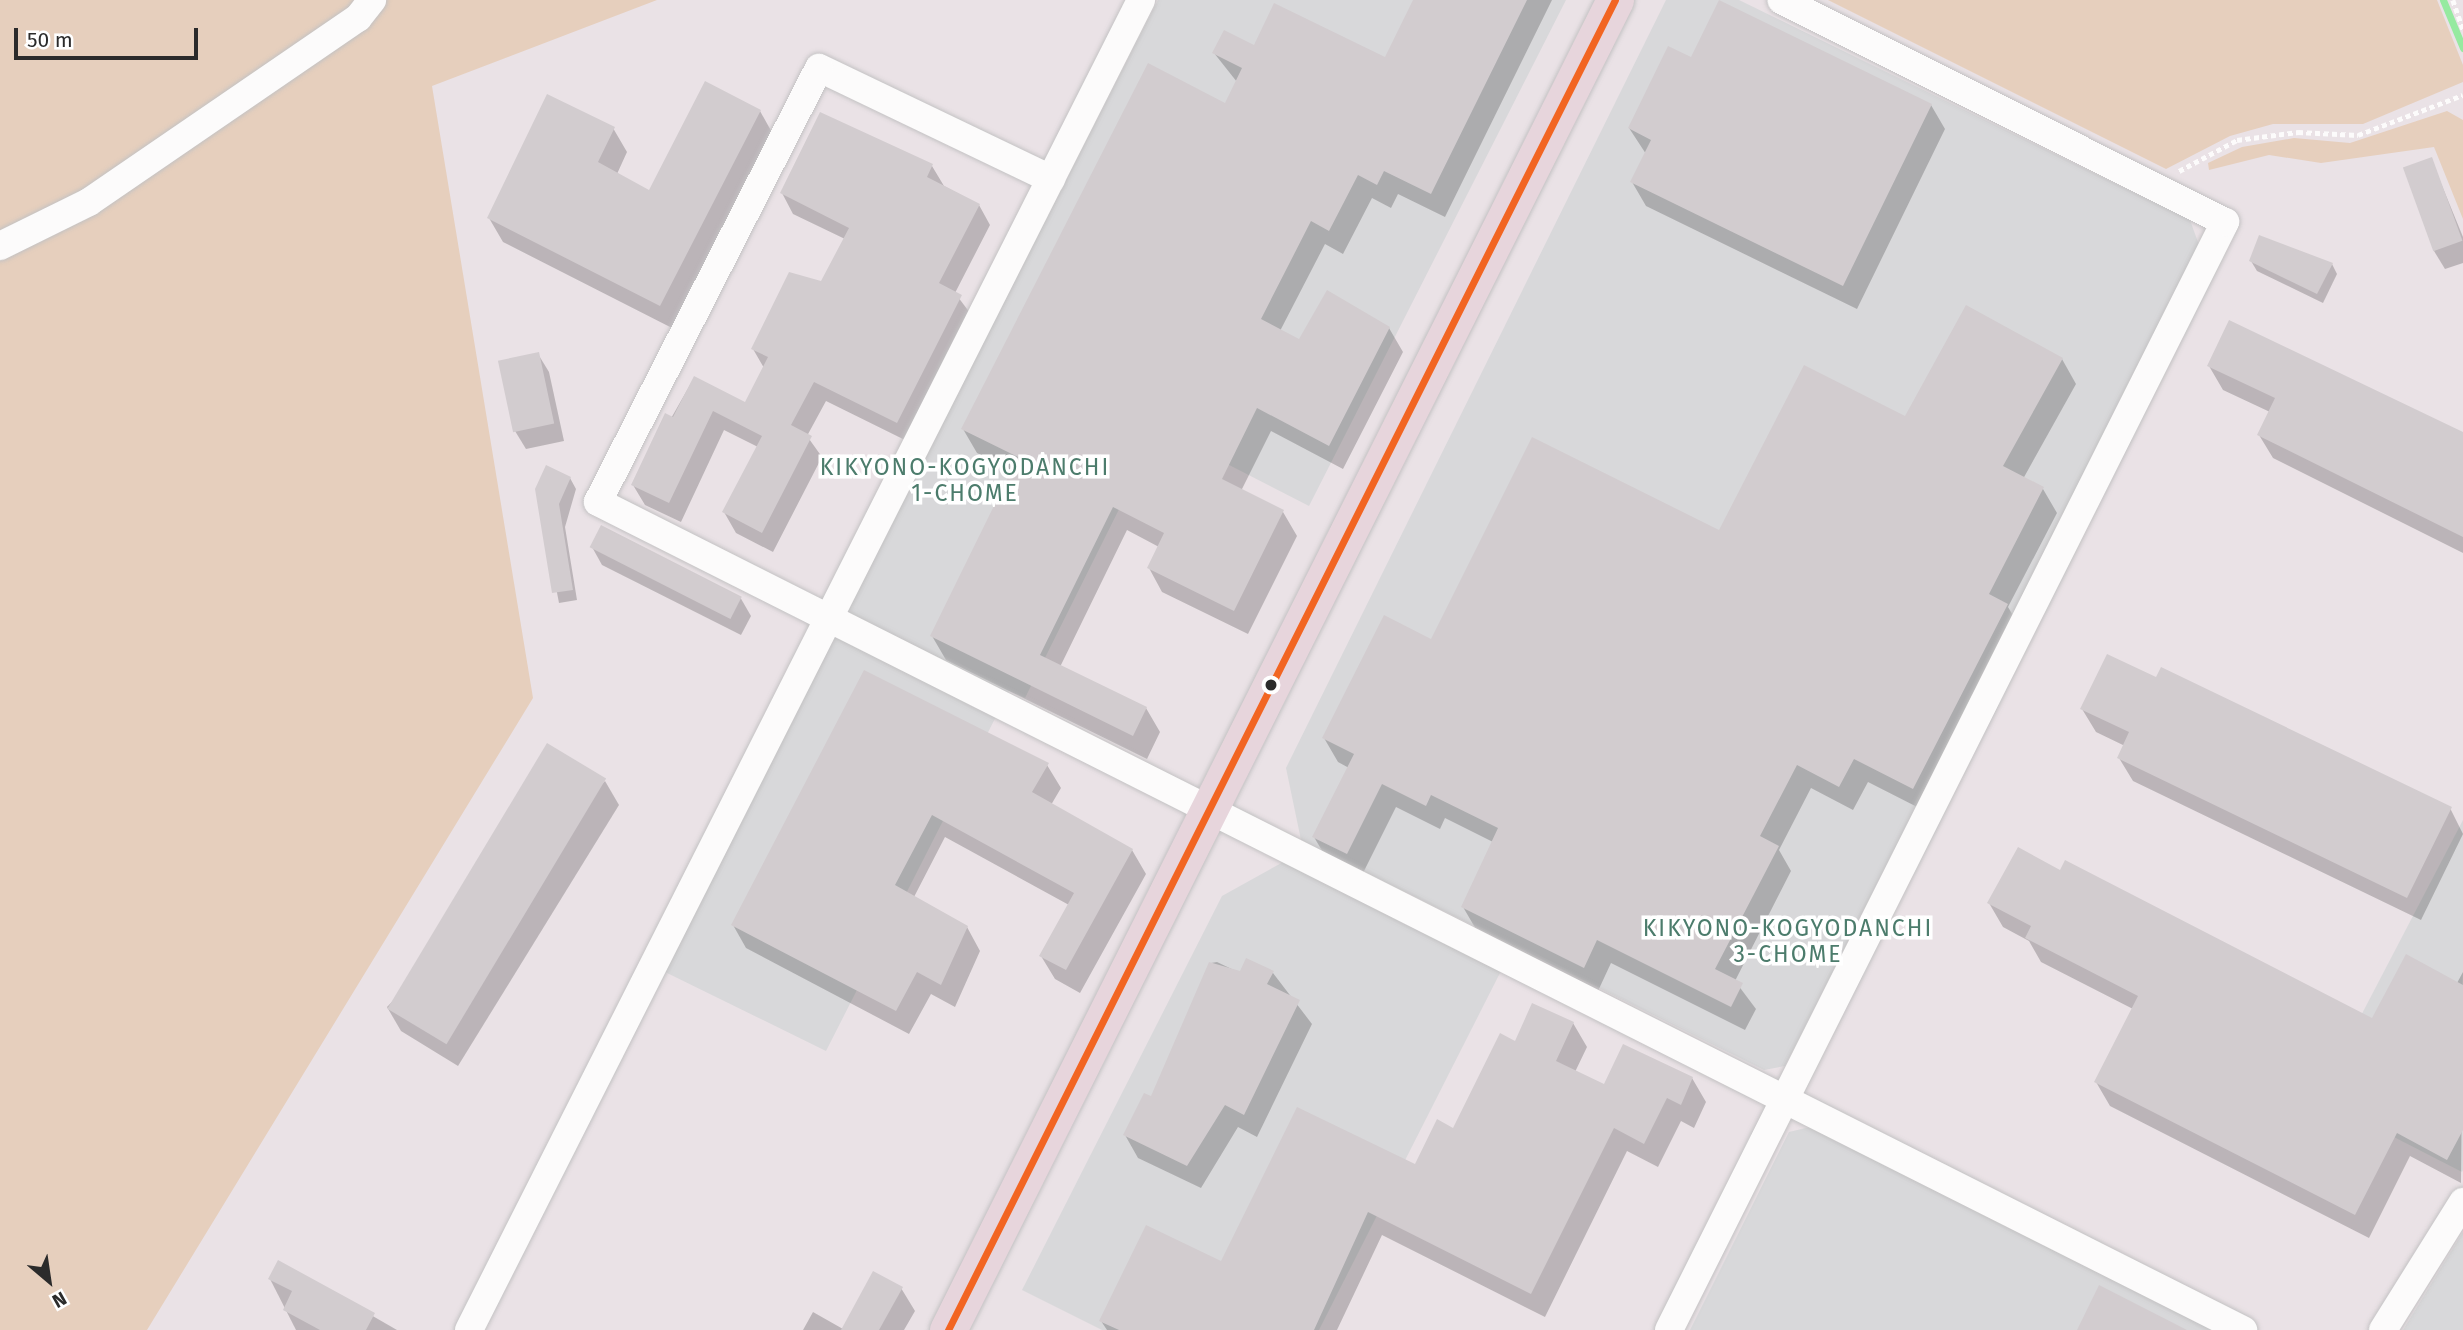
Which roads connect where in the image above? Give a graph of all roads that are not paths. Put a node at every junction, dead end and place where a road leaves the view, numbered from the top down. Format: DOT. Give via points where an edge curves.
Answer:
graph roads {
  1 [pos="372,0"];
  2 [pos="1141,0"];
  3 [pos="1615,0"];
  4 [pos="1782,0"];
  5 [pos="1051,179"];
  6 [pos="0,246"];
  7 [pos="828,618"];
  8 [pos="1211,807"];
  9 [pos="1786,1096"];
  10 [pos="2463,1202"];
  11 [pos="469,1330"];
  12 [pos="948,1330"];
  13 [pos="1669,1330"];
  14 [pos="2243,1330"];
  15 [pos="2384,1330"];
  1 -- 6 [label="street" via="358,18 89,202"];
  2 -- 5 [label="street"];
  3 -- 8 [label="main road"];
  4 -- 9 [label="street" via="2225,222"];
  5 -- 7 [label="street"];
  5 -- 7 [label="street" via="819,68 642,415 598,502"];
  7 -- 8 [label="street"];
  7 -- 11 [label="street"];
  8 -- 9 [label="street"];
  8 -- 12 [label="main road"];
  9 -- 13 [label="street"];
  9 -- 14 [label="street"];
  10 -- 15 [label="street"];
}
